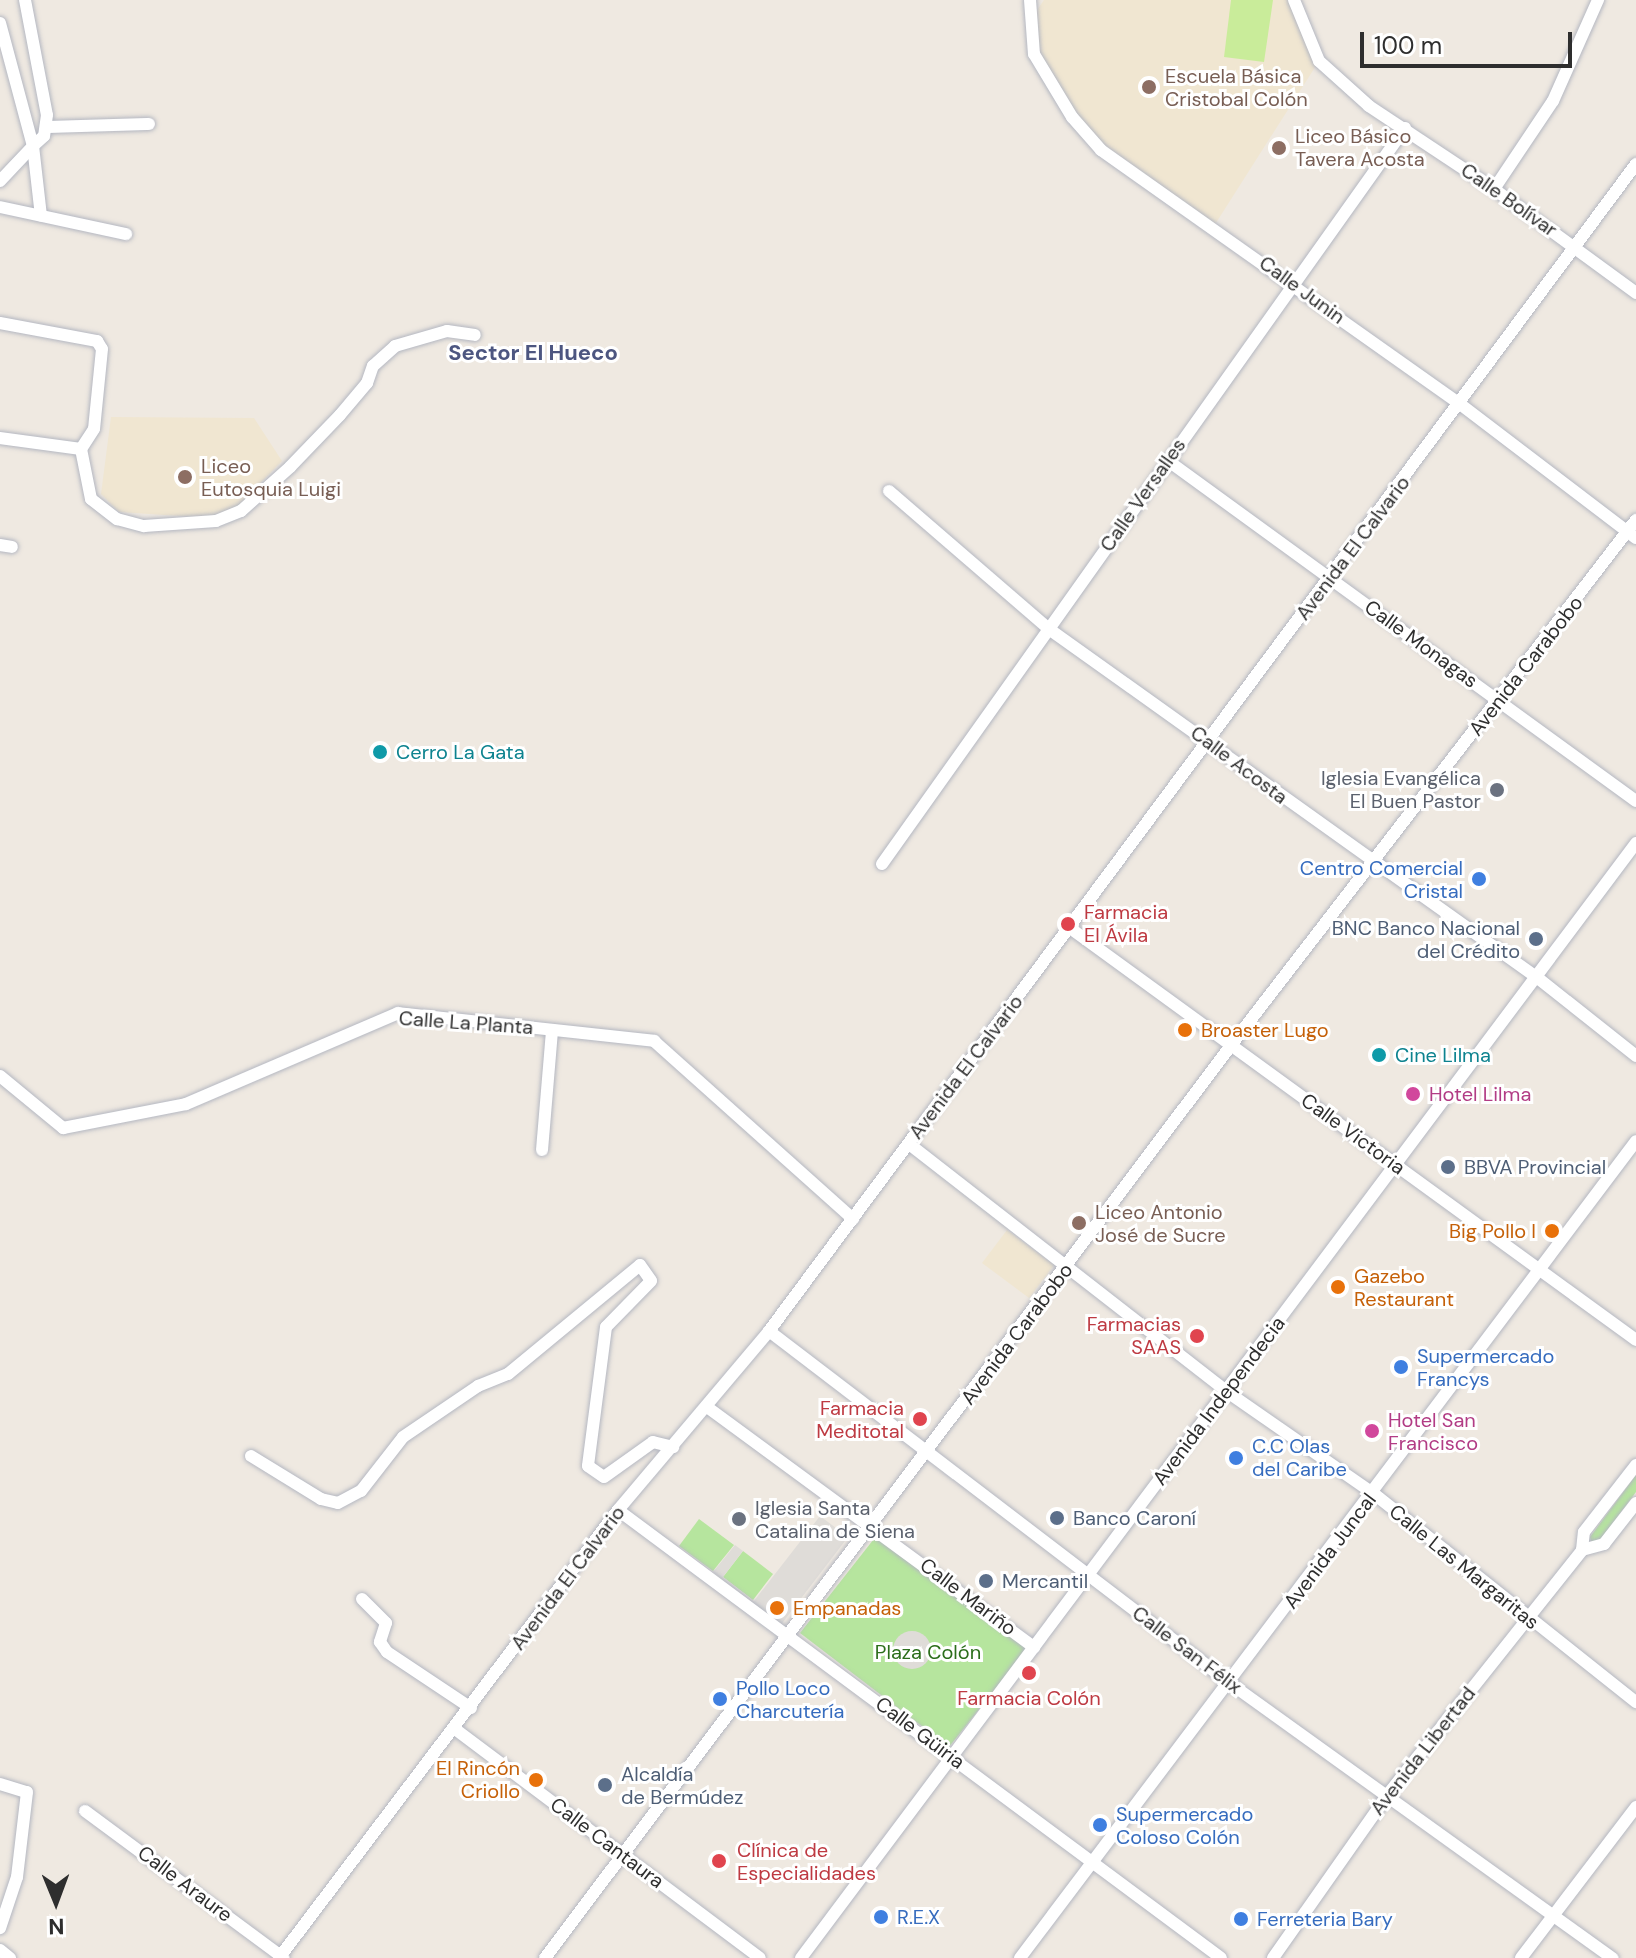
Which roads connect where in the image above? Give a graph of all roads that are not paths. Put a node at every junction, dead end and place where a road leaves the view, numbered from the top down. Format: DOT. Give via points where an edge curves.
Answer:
graph roads {
  1 [pos="25,0"];
  2 [pos="1030,0"];
  3 [pos="1294,0"];
  4 [pos="1598,0"];
  5 [pos="0,23"];
  6 [pos="149,124"];
  7 [pos="46,127"];
  8 [pos="1405,128"];
  9 [pos="33,146"];
  10 [pos="1636,164"];
  11 [pos="0,181"];
  12 [pos="1494,189"];
  13 [pos="0,207"];
  14 [pos="41,216"];
  15 [pos="126,234"];
  16 [pos="1577,248"];
  17 [pos="1292,283"];
  18 [pos="1636,293"];
  19 [pos="0,323"];
  20 [pos="475,335"];
  21 [pos="1460,404"];
  22 [pos="0,438"];
  23 [pos="81,449"];
  24 [pos="1167,460"];
  25 [pos="889,491"];
  26 [pos="1636,520"];
  27 [pos="1632,535"];
  28 [pos="1330,580"];
  29 [pos="1049,629"];
  30 [pos="1500,701"];
  31 [pos="1209,743"];
  32 [pos="1636,801"];
  33 [pos="1636,843"];
  34 [pos="1372,862"];
  35 [pos="882,864"];
  36 [pos="1070,928"];
  37 [pos="1539,979"];
  38 [pos="552,1030"];
  39 [pos="1232,1044"];
  40 [pos="1636,1056"];
  41 [pos="0,1076"];
  42 [pos="1636,1141"];
  43 [pos="909,1144"];
  44 [pos="542,1150"];
  45 [pos="1395,1165"];
  46 [pos="853,1219"];
  47 [pos="1068,1267"];
  48 [pos="1543,1269"];
  49 [pos="769,1331"];
  50 [pos="1636,1340"];
  51 [pos="1226,1391"];
  52 [pos="707,1407"];
  53 [pos="673,1447"];
  54 [pos="928,1453"];
  55 [pos="251,1456"];
  56 [pos="1636,1465"];
  57 [pos="1373,1493"];
  58 [pos="1636,1503"];
  59 [pos="618,1510"];
  60 [pos="871,1524"];
  61 [pos="1582,1550"];
  62 [pos="1088,1575"];
  63 [pos="362,1599"];
  64 [pos="1527,1619"];
  65 [pos="789,1636"];
  66 [pos="1034,1647"];
  67 [pos="1231,1684"];
  68 [pos="1636,1702"];
  69 [pos="471,1708"];
  70 [pos="455,1729"];
  71 [pos="952,1756"];
  72 [pos="0,1784"];
  73 [pos="1389,1793"];
  74 [pos="1636,1807"];
  75 [pos="85,1811"];
  76 [pos="623,1855"];
  77 [pos="1092,1862"];
  78 [pos="1553,1916"];
  79 [pos="0,1928"];
  80 [pos="0,1950"];
  81 [pos="281,1957"];
  82 [pos="10,1958"];
  83 [pos="545,1958"];
  84 [pos="760,1958"];
  85 [pos="801,1958"];
  86 [pos="1020,1958"];
  87 [pos="1221,1958"];
  88 [pos="1273,1958"];
  89 [pos="1521,1958"];
  90 [pos="1613,1958"];
  1 -- 7 [label="street"];
  2 -- 17 [label="street, Calle Junin" via="1034,54 1072,117 1101,150"];
  3 -- 8 [label="street, Calle Bolívar" via="1319,61 1369,106"];
  4 -- 12 [label="street" via="1553,101"];
  5 -- 9 [label="street"];
  6 -- 7 [label="street"];
  7 -- 9 [label="street"];
  8 -- 12 [label="street, Calle Bolívar"];
  8 -- 17 [label="street, Calle Versalles"];
  9 -- 11 [label="street"];
  9 -- 14 [label="street"];
  10 -- 16 [label="street, Avenida El Calvario"];
  12 -- 16 [label="street, Calle Bolívar"];
  13 -- 14 [label="street"];
  14 -- 15 [label="street"];
  16 -- 18 [label="street, Calle Bolívar"];
  16 -- 21 [label="street, Avenida El Calvario"];
  17 -- 21 [label="street, Calle Junin"];
  17 -- 24 [label="street, Calle Versalles"];
  19 -- 23 [label="street" via="97,341 102,349 94,429"];
  20 -- 23 [label="street" via="447,331 395,346 290,467 241,511 216,521 144,526 117,519 91,499"];
  21 -- 27 [label="street, Calle Junin"];
  21 -- 28 [label="street, Avenida El Calvario"];
  22 -- 23 [label="street"];
  24 -- 28 [label="street, Calle Monagas"];
  24 -- 29 [label="street, Calle Versalles"];
  25 -- 29 [label="street, Calle Acosta"];
  26 -- 27 [label="street, Avenida Carabobo"];
  27 -- 30 [label="street, Avenida Carabobo"];
  28 -- 30 [label="street, Calle Monagas"];
  28 -- 31 [label="street, Avenida El Calvario"];
  29 -- 31 [label="street, Calle Acosta"];
  29 -- 35 [label="street, Calle Versalles"];
  30 -- 32 [label="street, Calle Monagas"];
  30 -- 34 [label="street, Avenida Carabobo"];
  31 -- 34 [label="street, Calle Acosta"];
  31 -- 36 [label="street, Avenida El Calvario"];
  33 -- 37 [label="street, Avenida Independecia"];
  34 -- 37 [label="street, Calle Acosta"];
  34 -- 39 [label="street, Avenida Carabobo"];
  36 -- 39 [label="street, Calle Victoria"];
  36 -- 43 [label="street, Avenida El Calvario"];
  37 -- 40 [label="street, Calle Acosta"];
  37 -- 45 [label="street, Avenida Independecia"];
  38 -- 41 [label="street, Calle La Planta" via="398,1013 186,1104 63,1128"];
  38 -- 44 [label="street"];
  38 -- 46 [label="street, Calle La Planta" via="654,1041"];
  39 -- 45 [label="street, Calle Victoria"];
  39 -- 47 [label="street, Avenida Carabobo"];
  42 -- 48 [label="street, Avenida Juncal"];
  43 -- 46 [label="street, Avenida El Calvario"];
  43 -- 47 [label="street, Calle Las Margaritas"];
  45 -- 48 [label="street, Calle Victoria"];
  45 -- 51 [label="street, Avenida Independecia"];
  46 -- 49 [label="street, Avenida El Calvario"];
  47 -- 51 [label="street, Calle Las Margaritas"];
  47 -- 54 [label="street, Avenida Carabobo"];
  48 -- 50 [label="street, Calle Victoria"];
  48 -- 57 [label="street, Avenida Juncal"];
  49 -- 52 [label="street, Avenida El Calvario"];
  49 -- 54 [label="street, Calle San Félix"];
  51 -- 57 [label="street, Calle Las Margaritas"];
  51 -- 62 [label="street, Avenida Independecia"];
  52 -- 53 [label="street, Avenida El Calvario"];
  52 -- 60 [label="street, Calle Mariño"];
  53 -- 55 [label="street" via="653,1442 604,1477 588,1466 606,1327 651,1281 640,1265 508,1374 478,1386 403,1437 361,1491 338,1503 321,1499"];
  53 -- 59 [label="street, Avenida El Calvario"];
  54 -- 60 [label="street, Avenida Carabobo"];
  54 -- 62 [label="street, Calle San Félix"];
  56 -- 61 [label="street, Avenida Libertad" via="1584,1532"];
  57 -- 64 [label="street, Calle Las Margaritas"];
  57 -- 67 [label="street, Avenida Juncal"];
  58 -- 61 [label="street, Avenida Libertad" via="1604,1544"];
  59 -- 65 [label="street, Calle Güiria"];
  59 -- 69 [label="street, Avenida El Calvario"];
  60 -- 65 [label="street, Avenida Carabobo"];
  60 -- 66 [label="street, Calle Mariño"];
  61 -- 64 [label="street, Avenida Libertad"];
  62 -- 66 [label="street, Avenida Independecia"];
  62 -- 67 [label="street, Calle San Félix"];
  63 -- 69 [label="street" via="386,1623 380,1642 387,1652"];
  64 -- 68 [label="street, Calle Las Margaritas"];
  64 -- 73 [label="street, Avenida Libertad"];
  65 -- 71 [label="street, Calle Güiria"];
  65 -- 76 [label="street, Avenida Carabobo"];
  66 -- 71 [label="street, Avenida Independecia"];
  67 -- 73 [label="street, Calle San Félix"];
  67 -- 77 [label="street, Avenida Juncal"];
  69 -- 70 [label="street, Avenida El Calvario"];
  70 -- 76 [label="street, Calle Cantaura"];
  70 -- 81 [label="street, Avenida El Calvario"];
  71 -- 77 [label="street, Calle Güiria"];
  71 -- 85 [label="street, Avenida Independecia"];
  72 -- 79 [label="street" via="27,1792 17,1877"];
  73 -- 78 [label="street, Calle San Félix"];
  73 -- 88 [label="street, Avenida Libertad"];
  74 -- 78 [label="street"];
  75 -- 81 [label="street, Calle Araure"];
  76 -- 83 [label="street, Avenida Carabobo"];
  76 -- 84 [label="street, Calle Cantaura"];
  77 -- 86 [label="street, Avenida Juncal"];
  77 -- 87 [label="street, Calle Güiria"];
  78 -- 89 [label="street"];
  78 -- 90 [label="street, Calle San Félix"];
  80 -- 82 [label="street"];
}
